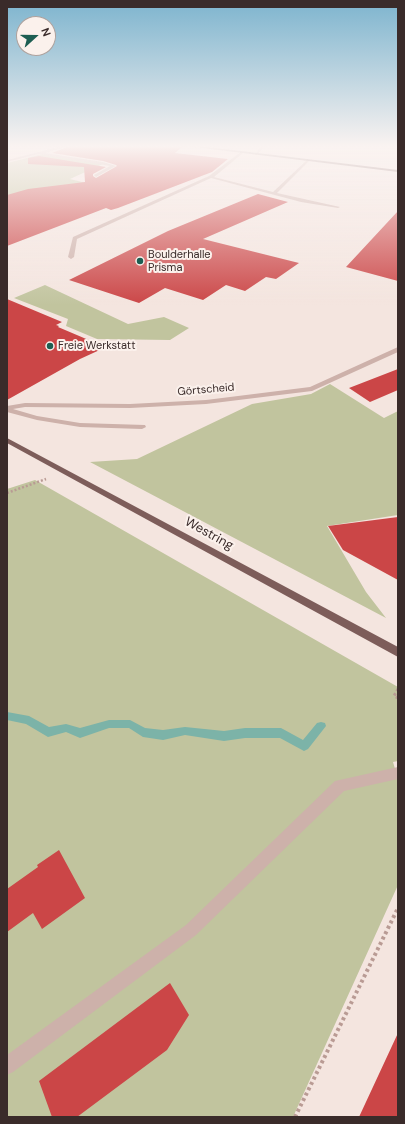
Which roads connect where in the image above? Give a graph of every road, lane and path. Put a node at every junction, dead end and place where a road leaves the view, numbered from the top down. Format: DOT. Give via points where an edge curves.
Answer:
graph roads {
  1 [pos="161,199"];
  2 [pos="301,199"];
  3 [pos="338,207"];
  4 [pos="71,257"];
  5 [pos="398,349"];
  6 [pos="7,409"];
  7 [pos="142,427"];
  8 [pos="7,440"];
  9 [pos="68,472"];
  10 [pos="7,493"];
  11 [pos="398,652"];
  12 [pos="398,689"];
  13 [pos="398,698"];
  14 [pos="398,773"];
  15 [pos="398,908"];
  16 [pos="7,1066"];
  17 [pos="295,1117"];
  1 -- 4 [label="street" via="75,238"];
  2 -- 3 [label="street"];
  5 -- 6 [label="street, Görtscheid" via="312,389 190,403 130,406 25,405"];
  6 -- 7 [label="street" via="37,418 80,425"];
  8 -- 9 [label="main road, Westring"];
  9 -- 10 [label="path"];
  9 -- 11 [label="main road, Westring"];
  12 -- 13 [label="path" via="394,696"];
  14 -- 16 [label="street" via="340,785 191,930"];
  15 -- 17 [label="path"];
}
